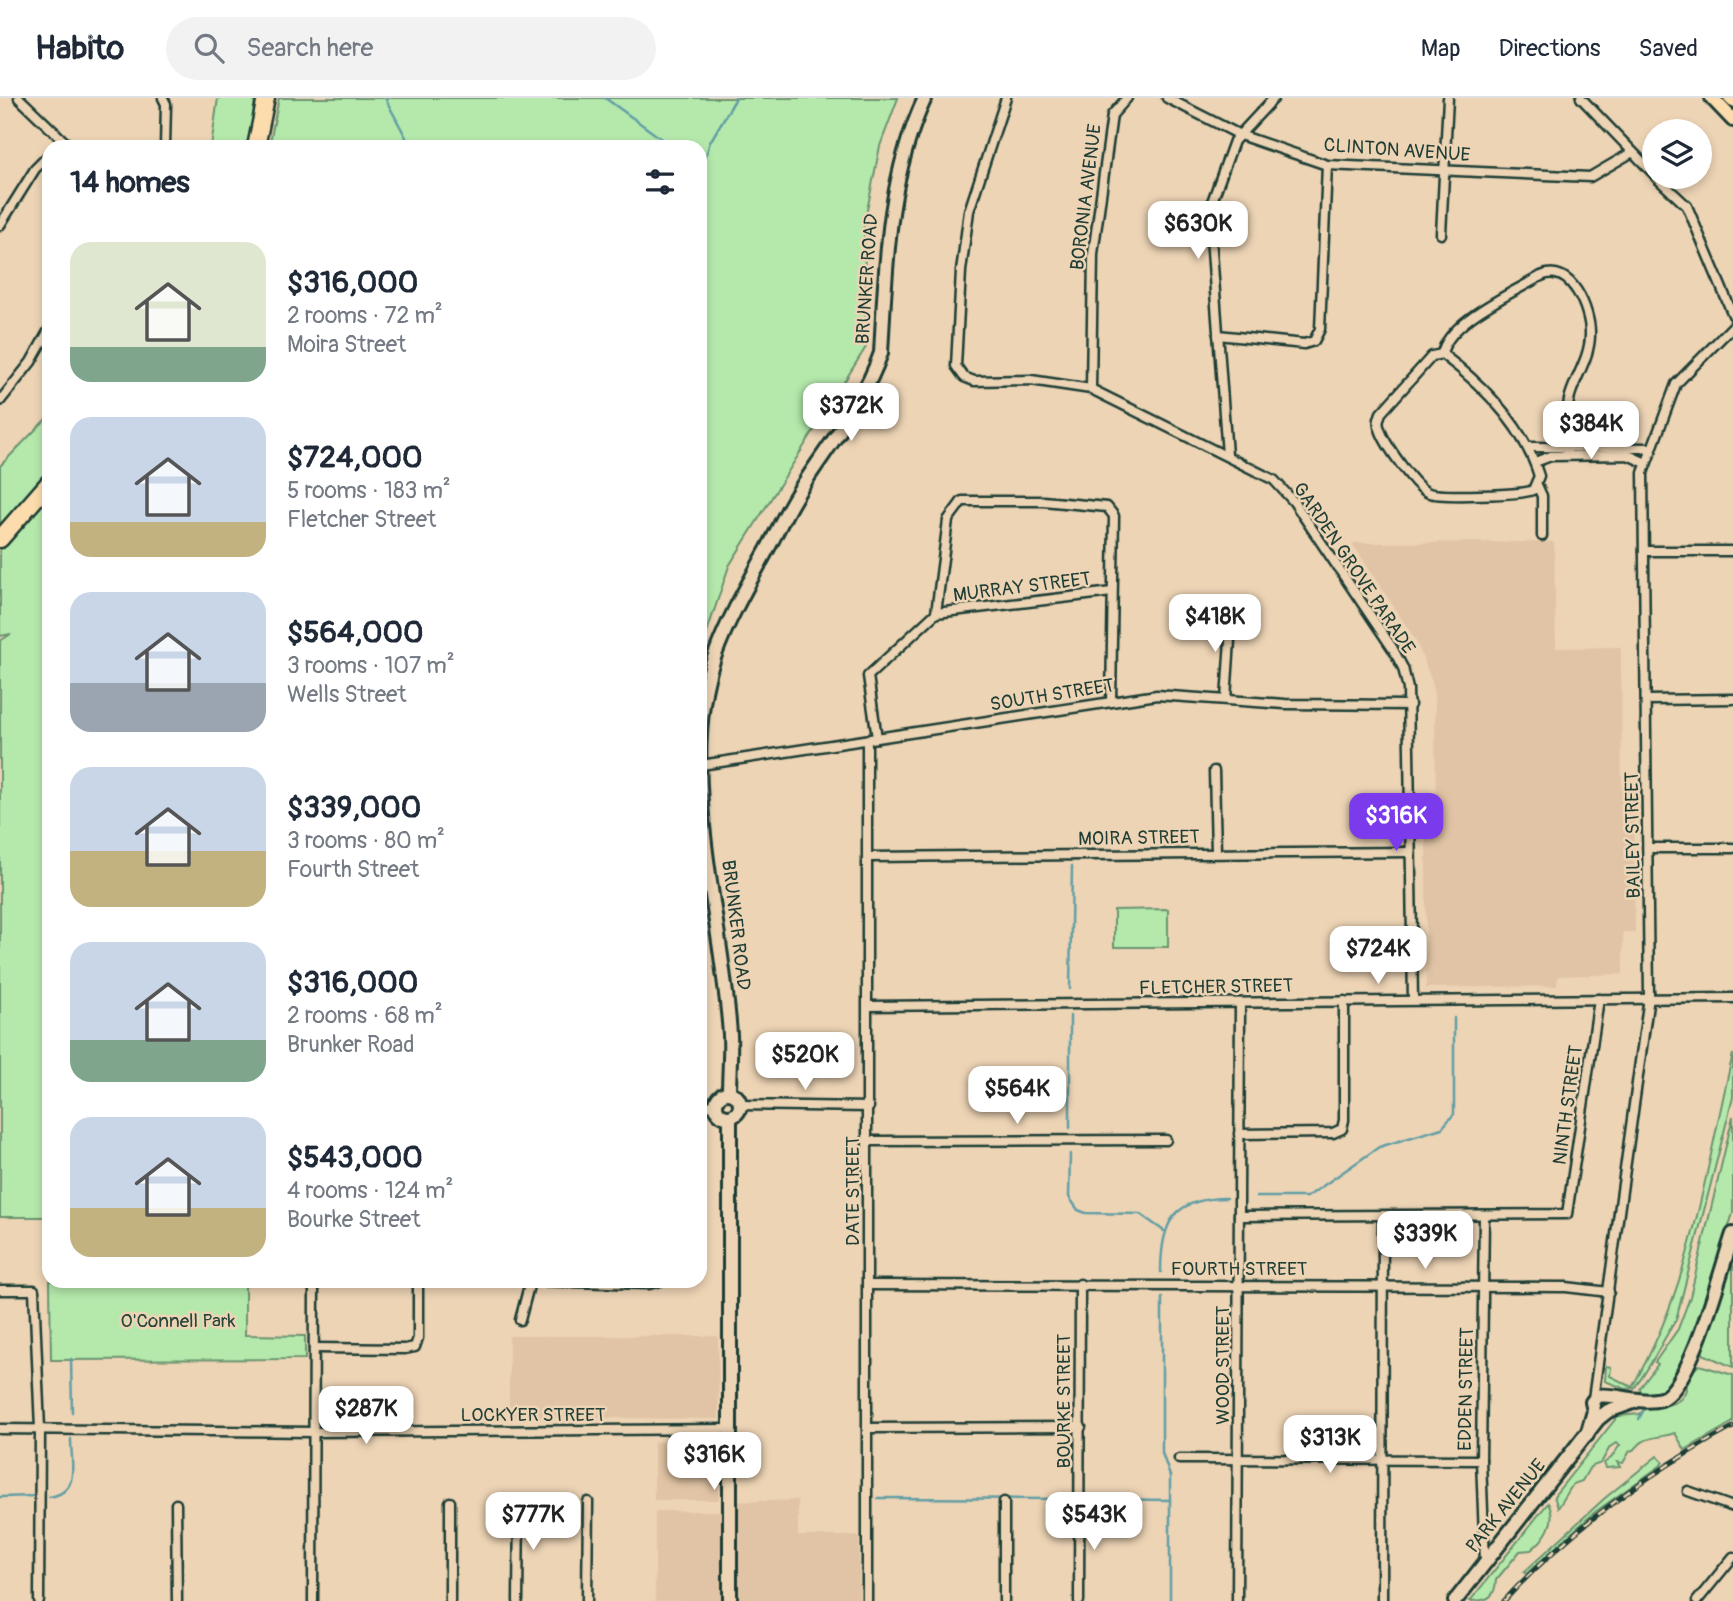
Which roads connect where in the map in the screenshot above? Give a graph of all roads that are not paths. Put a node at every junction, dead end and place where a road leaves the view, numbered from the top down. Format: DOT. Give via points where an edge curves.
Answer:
graph roads {
  1 [pos="19,98"];
  2 [pos="163,98"];
  3 [pos="266,98"];
  4 [pos="925,98"];
  5 [pos="1006,98"];
  6 [pos="1127,98"];
  7 [pos="1167,98"];
  8 [pos="1274,98"];
  9 [pos="1448,98"];
  10 [pos="1581,98"];
  11 [pos="1712,98"];
  12 [pos="1733,120"];
  13 [pos="1240,135"];
  14 [pos="58,140"];
  15 [pos="165,140"];
  16 [pos="257,140"];
  17 [pos="1631,153"];
  18 [pos="42,162"];
  19 [pos="1642,164"];
  20 [pos="1327,165"];
  21 [pos="1445,170"];
  22 [pos="1669,189"];
  23 [pos="0,225"];
  24 [pos="1441,234"];
  25 [pos="1733,315"];
  26 [pos="1733,326"];
  27 [pos="1219,335"];
  28 [pos="42,342"];
  29 [pos="1442,354"];
  30 [pos="1091,389"];
  31 [pos="0,401"];
  32 [pos="1530,447"];
  33 [pos="1652,448"];
  34 [pos="1567,451"];
  35 [pos="1227,455"];
  36 [pos="1535,462"];
  37 [pos="1646,463"];
  38 [pos="1536,485"];
  39 [pos="42,492"];
  40 [pos="1542,537"];
  41 [pos="0,539"];
  42 [pos="1644,551"];
  43 [pos="1733,551"];
  44 [pos="1112,592"];
  45 [pos="1232,611"];
  46 [pos="936,613"];
  47 [pos="707,684"];
  48 [pos="1226,699"];
  49 [pos="1733,699"];
  50 [pos="1647,700"];
  51 [pos="1111,702"];
  52 [pos="1410,705"];
  53 [pos="877,738"];
  54 [pos="867,740"];
  55 [pos="707,764"];
  56 [pos="1214,771"];
  57 [pos="1649,848"];
  58 [pos="1733,848"];
  59 [pos="707,849"];
  60 [pos="1216,852"];
  61 [pos="1410,852"];
  62 [pos="868,857"];
  63 [pos="1649,997"];
  64 [pos="1733,998"];
  65 [pos="1599,999"];
  66 [pos="1413,1000"];
  67 [pos="1344,1001"];
  68 [pos="1240,1003"];
  69 [pos="868,1006"];
  70 [pos="729,1093"];
  71 [pos="707,1105"];
  72 [pos="740,1105"];
  73 [pos="716,1106"];
  74 [pos="869,1107"];
  75 [pos="730,1117"];
  76 [pos="1239,1134"];
  77 [pos="1166,1140"];
  78 [pos="869,1141"];
  79 [pos="1239,1216"];
  80 [pos="1383,1216"];
  81 [pos="1484,1216"];
  82 [pos="1733,1234"];
  83 [pos="1080,1284"];
  84 [pos="868,1285"];
  85 [pos="1238,1285"];
  86 [pos="1383,1285"];
  87 [pos="1483,1286"];
  88 [pos="314,1288"];
  89 [pos="418,1288"];
  90 [pos="528,1288"];
  91 [pos="0,1290"];
  92 [pos="1609,1292"];
  93 [pos="520,1320"];
  94 [pos="314,1348"];
  95 [pos="1602,1405"];
  96 [pos="867,1427"];
  97 [pos="1081,1427"];
  98 [pos="0,1429"];
  99 [pos="40,1429"];
  100 [pos="731,1429"];
  101 [pos="313,1432"];
  102 [pos="1179,1460"];
  103 [pos="1238,1460"];
  104 [pos="1382,1460"];
  105 [pos="1481,1460"];
  106 [pos="1688,1491"];
  107 [pos="450,1502"];
  108 [pos="588,1502"];
  109 [pos="1004,1502"];
  110 [pos="519,1503"];
  111 [pos="176,1504"];
  112 [pos="1733,1507"];
  113 [pos="1733,1557"];
  114 [pos="1485,1562"];
  115 [pos="39,1601"];
  116 [pos="177,1601"];
  117 [pos="313,1601"];
  118 [pos="450,1601"];
  119 [pos="518,1601"];
  120 [pos="587,1601"];
  121 [pos="730,1601"];
  122 [pos="867,1601"];
  123 [pos="1004,1601"];
  124 [pos="1079,1601"];
  125 [pos="1237,1601"];
  126 [pos="1382,1601"];
  127 [pos="1455,1601"];
  128 [pos="1697,1601"];
  1 -- 14 [label="street"];
  2 -- 15 [label="street"];
  3 -- 16 [label="highway"];
  4 -- 47 [label="main road, BRUNKER ROAD" via="908,132 889,220 881,353 855,408 801,488 749,582 715,654"];
  5 -- 30 [label="street, GARDEN GROVE PARADE" via="969,211 956,366 974,381 1031,380"];
  6 -- 30 [label="street, BORONIA AVENUE" via="1112,115 1094,242"];
  7 -- 13 [label="street, CLINTON AVENUE"];
  8 -- 13 [label="street"];
  9 -- 21 [label="street"];
  10 -- 17 [label="street"];
  11 -- 12 [label="main road"];
  13 -- 20 [label="street, CLINTON AVENUE"];
  13 -- 27 [label="street" via="1209,210"];
  17 -- 19 [label="street"];
  17 -- 21 [label="street, CLINTON AVENUE" via="1590,177"];
  18 -- 23 [label="street"];
  20 -- 21 [label="street, CLINTON AVENUE"];
  20 -- 27 [label="street" via="1320,329 1314,341 1304,344"];
  21 -- 24 [label="street"];
  22 -- 25 [label="street" via="1687,206"];
  26 -- 33 [label="street, BAILEY STREET" via="1676,384"];
  27 -- 35 [label="street"];
  28 -- 31 [label="street"];
  29 -- 32 [label="street" via="1486,392"];
  29 -- 34 [label="street" via="1447,337 1462,324 1546,273 1566,277 1586,313 1590,337 1569,400"];
  29 -- 38 [label="street" via="1432,356 1381,413 1378,424 1417,485 1430,494 1528,492"];
  30 -- 35 [label="street, GARDEN GROVE PARADE"];
  32 -- 34 [label="street"];
  32 -- 36 [label="street"];
  33 -- 34 [label="street"];
  33 -- 37 [label="street, BAILEY STREET"];
  34 -- 36 [label="street"];
  34 -- 37 [label="street" via="1628,455"];
  35 -- 52 [label="street, GARDEN GROVE PARADE" via="1274,480 1294,502 1393,650 1403,668"];
  36 -- 38 [label="street"];
  37 -- 42 [label="street, BAILEY STREET"];
  38 -- 40 [label="street" via="1542,496"];
  39 -- 41 [label="highway"];
  42 -- 43 [label="street"];
  42 -- 50 [label="street, BAILEY STREET"];
  44 -- 46 [label="street, MURRAY STREET"];
  44 -- 46 [label="street" via="1114,516 1107,507 962,501 948,520"];
  44 -- 51 [label="street"];
  45 -- 48 [label="street"];
  46 -- 53 [label="street" via="868,676"];
  48 -- 51 [label="street, SOUTH STREET" via="1157,695"];
  48 -- 52 [label="street, SOUTH STREET"];
  49 -- 50 [label="street"];
  50 -- 57 [label="street, BAILEY STREET"];
  51 -- 53 [label="street, SOUTH STREET"];
  52 -- 61 [label="street, GARDEN GROVE PARADE"];
  53 -- 54 [label="street, SOUTH STREET"];
  54 -- 55 [label="street, SOUTH STREET"];
  54 -- 62 [label="street, DATE STREET"];
  56 -- 60 [label="street"];
  57 -- 58 [label="street"];
  57 -- 63 [label="street, BAILEY STREET"];
  59 -- 70 [label="main road, BRUNKER ROAD" via="730,1035"];
  60 -- 61 [label="street, MOIRA STREET"];
  60 -- 62 [label="street, MOIRA STREET"];
  61 -- 66 [label="street, GARDEN GROVE PARADE"];
  62 -- 69 [label="street, DATE STREET"];
  63 -- 64 [label="street, FLETCHER STREET"];
  63 -- 65 [label="street, FLETCHER STREET"];
  63 -- 92 [label="street, BAILEY STREET"];
  65 -- 66 [label="street, FLETCHER STREET"];
  65 -- 81 [label="street, NINTH STREET" via="1567,1214"];
  66 -- 67 [label="street, FLETCHER STREET"];
  67 -- 68 [label="street, FLETCHER STREET"];
  67 -- 76 [label="street" via="1342,1129 1333,1133"];
  68 -- 69 [label="street, FLETCHER STREET"];
  68 -- 76 [label="street, WOOD STREET"];
  69 -- 74 [label="street, DATE STREET"];
  70 -- 72 [label="main road"];
  70 -- 73 [label="main road" via="720,1096"];
  71 -- 73 [label="street"];
  72 -- 74 [label="street"];
  72 -- 75 [label="main road"];
  73 -- 75 [label="main road" via="720,1114"];
  74 -- 78 [label="street, DATE STREET"];
  75 -- 100 [label="main road"];
  76 -- 79 [label="street, WOOD STREET"];
  77 -- 78 [label="street"];
  78 -- 84 [label="street, DATE STREET"];
  79 -- 80 [label="street"];
  79 -- 85 [label="street, WOOD STREET"];
  80 -- 81 [label="street"];
  80 -- 86 [label="street"];
  81 -- 87 [label="street, EDDEN STREET"];
  82 -- 95 [label="main road" via="1683,1380 1667,1398 1636,1401 1627,1397"];
  83 -- 84 [label="street, FOURTH STREET"];
  83 -- 85 [label="street, FOURTH STREET"];
  83 -- 97 [label="street, BOURKE STREET"];
  84 -- 96 [label="street, DATE STREET"];
  85 -- 86 [label="street, FOURTH STREET"];
  85 -- 103 [label="street, WOOD STREET"];
  86 -- 87 [label="street, FOURTH STREET"];
  86 -- 104 [label="street"];
  87 -- 92 [label="street, FOURTH STREET"];
  87 -- 105 [label="street, EDDEN STREET"];
  88 -- 94 [label="street"];
  89 -- 94 [label="street" via="415,1347"];
  90 -- 93 [label="street"];
  91 -- 99 [label="street" via="34,1290"];
  92 -- 95 [label="street, BAILEY STREET" via="1598,1371"];
  94 -- 101 [label="street"];
  95 -- 114 [label="main road, PARK AVENUE" via="1587,1435"];
  96 -- 97 [label="street"];
  96 -- 122 [label="street, DATE STREET"];
  97 -- 124 [label="street, BOURKE STREET"];
  98 -- 99 [label="street, LOCKYER STREET"];
  99 -- 101 [label="street, LOCKYER STREET"];
  99 -- 115 [label="street"];
  100 -- 101 [label="street, LOCKYER STREET"];
  100 -- 121 [label="main road"];
  101 -- 117 [label="street"];
  102 -- 103 [label="street"];
  103 -- 104 [label="street"];
  103 -- 125 [label="street, WOOD STREET"];
  104 -- 105 [label="street"];
  104 -- 126 [label="street"];
  105 -- 114 [label="street, EDDEN STREET"];
  106 -- 112 [label="street"];
  107 -- 118 [label="street"];
  108 -- 120 [label="street"];
  109 -- 123 [label="street"];
  110 -- 119 [label="street"];
  111 -- 116 [label="street"];
  113 -- 128 [label="street"];
  114 -- 127 [label="main road, PARK AVENUE"];
}
